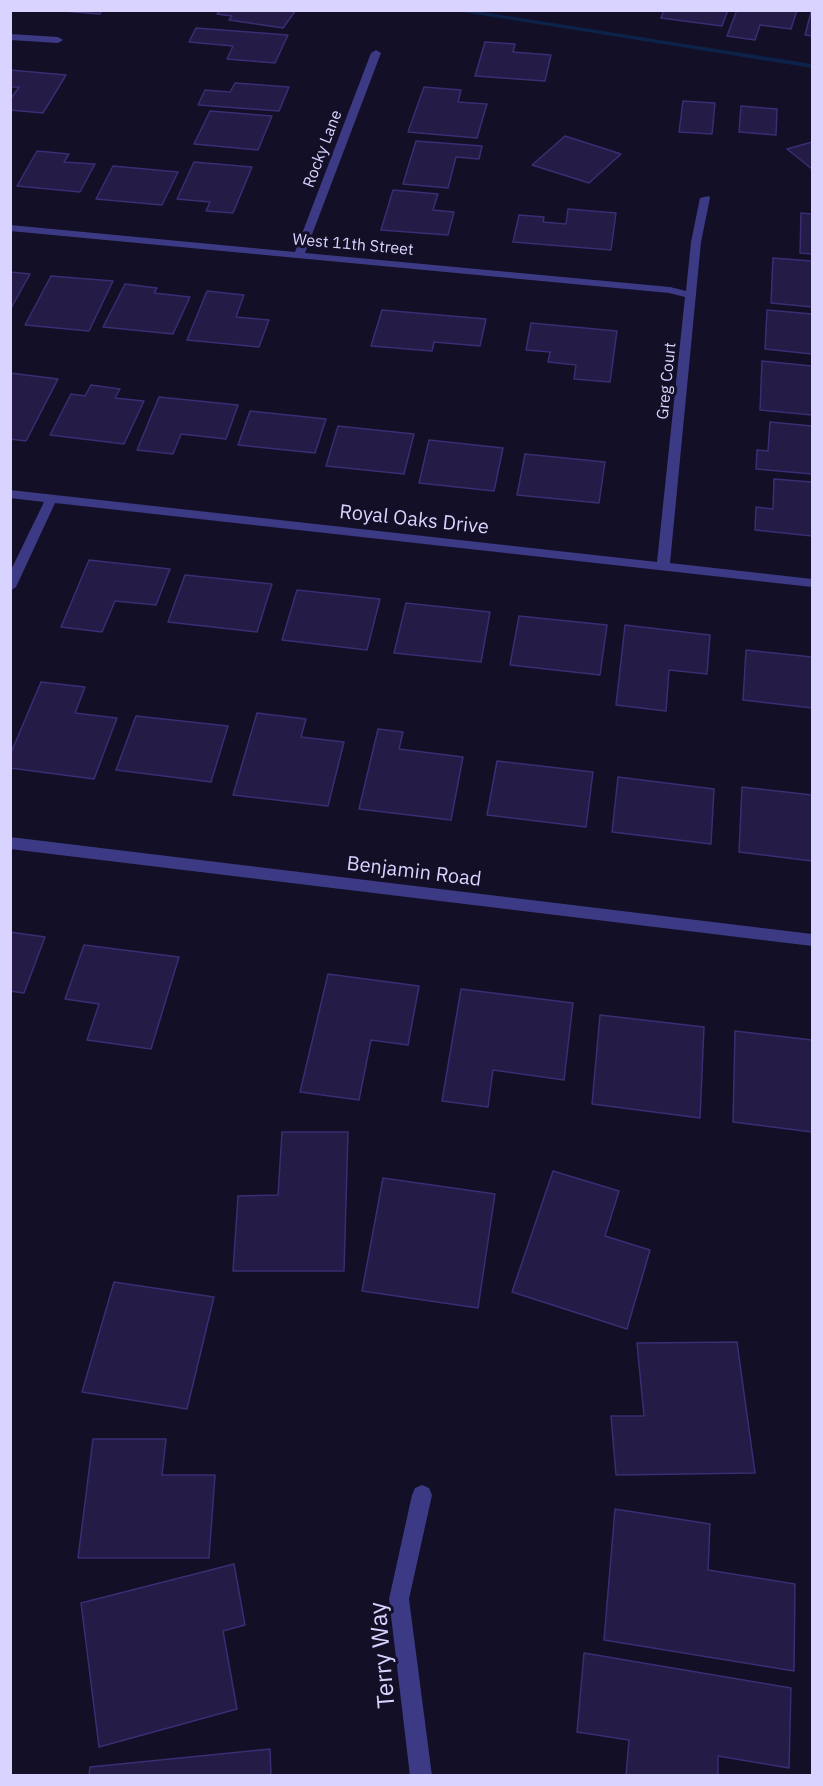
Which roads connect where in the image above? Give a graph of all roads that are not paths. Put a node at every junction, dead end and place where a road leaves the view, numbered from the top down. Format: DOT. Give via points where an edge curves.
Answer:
graph roads {
  1 [pos="10,37"];
  2 [pos="58,40"];
  3 [pos="376,53"];
  4 [pos="705,198"];
  5 [pos="10,228"];
  6 [pos="299,255"];
  7 [pos="692,296"];
  8 [pos="10,494"];
  9 [pos="51,499"];
  10 [pos="663,568"];
  11 [pos="813,583"];
  12 [pos="10,587"];
  13 [pos="10,843"];
  14 [pos="813,940"];
  15 [pos="422,1494"];
  16 [pos="421,1776"];
  1 -- 2 [label="street"];
  3 -- 6 [label="street, Rocky Lane"];
  4 -- 7 [label="street, Greg Court" via="696,242"];
  5 -- 6 [label="street, West 11th Street"];
  6 -- 7 [label="street, West 11th Street" via="669,290"];
  7 -- 10 [label="street, Greg Court"];
  8 -- 9 [label="street, Royal Oaks Drive"];
  9 -- 10 [label="street, Royal Oaks Drive"];
  9 -- 12 [label="street"];
  10 -- 11 [label="street, Royal Oaks Drive"];
  13 -- 14 [label="street, Benjamin Road"];
  15 -- 16 [label="street, Terry Way" via="399,1599"];
}
